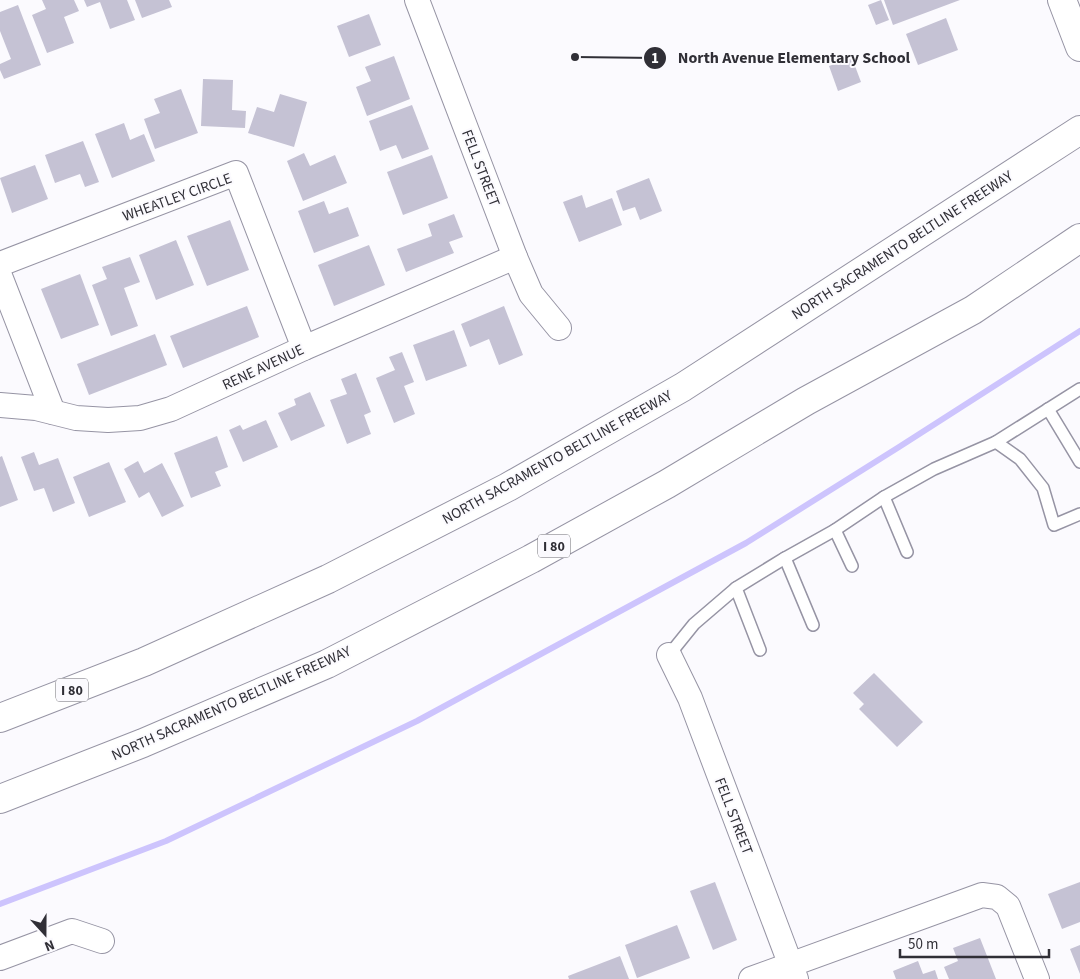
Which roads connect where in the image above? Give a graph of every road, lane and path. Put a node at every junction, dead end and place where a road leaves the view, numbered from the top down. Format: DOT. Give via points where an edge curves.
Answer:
graph roads {
  1 [pos="417,0"];
  2 [pos="1062,0"];
  3 [pos="1080,47"];
  4 [pos="1080,130"];
  5 [pos="1080,238"];
  6 [pos="515,257"];
  7 [pos="0,264"];
  8 [pos="0,276"];
  9 [pos="559,328"];
  10 [pos="304,348"];
  11 [pos="1080,389"];
  12 [pos="0,405"];
  13 [pos="1048,409"];
  14 [pos="52,412"];
  15 [pos="996,442"];
  16 [pos="1080,462"];
  17 [pos="884,497"];
  18 [pos="1080,514"];
  19 [pos="835,530"];
  20 [pos="906,552"];
  21 [pos="785,558"];
  22 [pos="852,566"];
  23 [pos="736,588"];
  24 [pos="813,625"];
  25 [pos="760,650"];
  26 [pos="669,655"];
  27 [pos="144,662"];
  28 [pos="0,698"];
  29 [pos="0,718"];
  30 [pos="0,799"];
  31 [pos="102,941"];
  32 [pos="0,958"];
  33 [pos="793,972"];
  34 [pos="750,979"];
  35 [pos="1038,979"];
  1 -- 6 [label="street, FELL STREET"];
  2 -- 3 [label="main road"];
  4 -- 27 [label="main road, NORTH SACRAMENTO BELTLINE FREEWAY / I 80" via="683,386 508,487 328,579"];
  5 -- 30 [label="main road, NORTH SACRAMENTO BELTLINE FREEWAY / I 80" via="973,310 806,401 667,484 531,559 327,664 143,743"];
  6 -- 9 [label="street, FELL STREET" via="531,294"];
  6 -- 10 [label="street, RENE AVENUE"];
  7 -- 10 [label="street, WHEATLEY CIRCLE" via="236,173"];
  8 -- 14 [label="street"];
  10 -- 14 [label="street, RENE AVENUE" via="171,409 140,418 76,418"];
  11 -- 13 [label="lane"];
  12 -- 14 [label="street, RENE AVENUE"];
  13 -- 15 [label="lane"];
  13 -- 16 [label="lane"];
  15 -- 17 [label="lane" via="934,469"];
  15 -- 18 [label="lane" via="1020,459 1043,488 1054,525"];
  17 -- 19 [label="lane"];
  17 -- 20 [label="lane"];
  19 -- 21 [label="lane"];
  19 -- 22 [label="lane"];
  21 -- 23 [label="lane"];
  21 -- 24 [label="lane"];
  23 -- 25 [label="lane"];
  23 -- 26 [label="lane" via="694,624"];
  26 -- 33 [label="street, FELL STREET" via="690,698"];
  27 -- 28 [label="main road"];
  27 -- 29 [label="main road, NORTH SACRAMENTO BELTLINE FREEWAY / I 80"];
  31 -- 32 [label="street" via="72,932"];
  33 -- 34 [label="street"];
  33 -- 35 [label="street" via="982,895 997,897 1008,906"];
}
